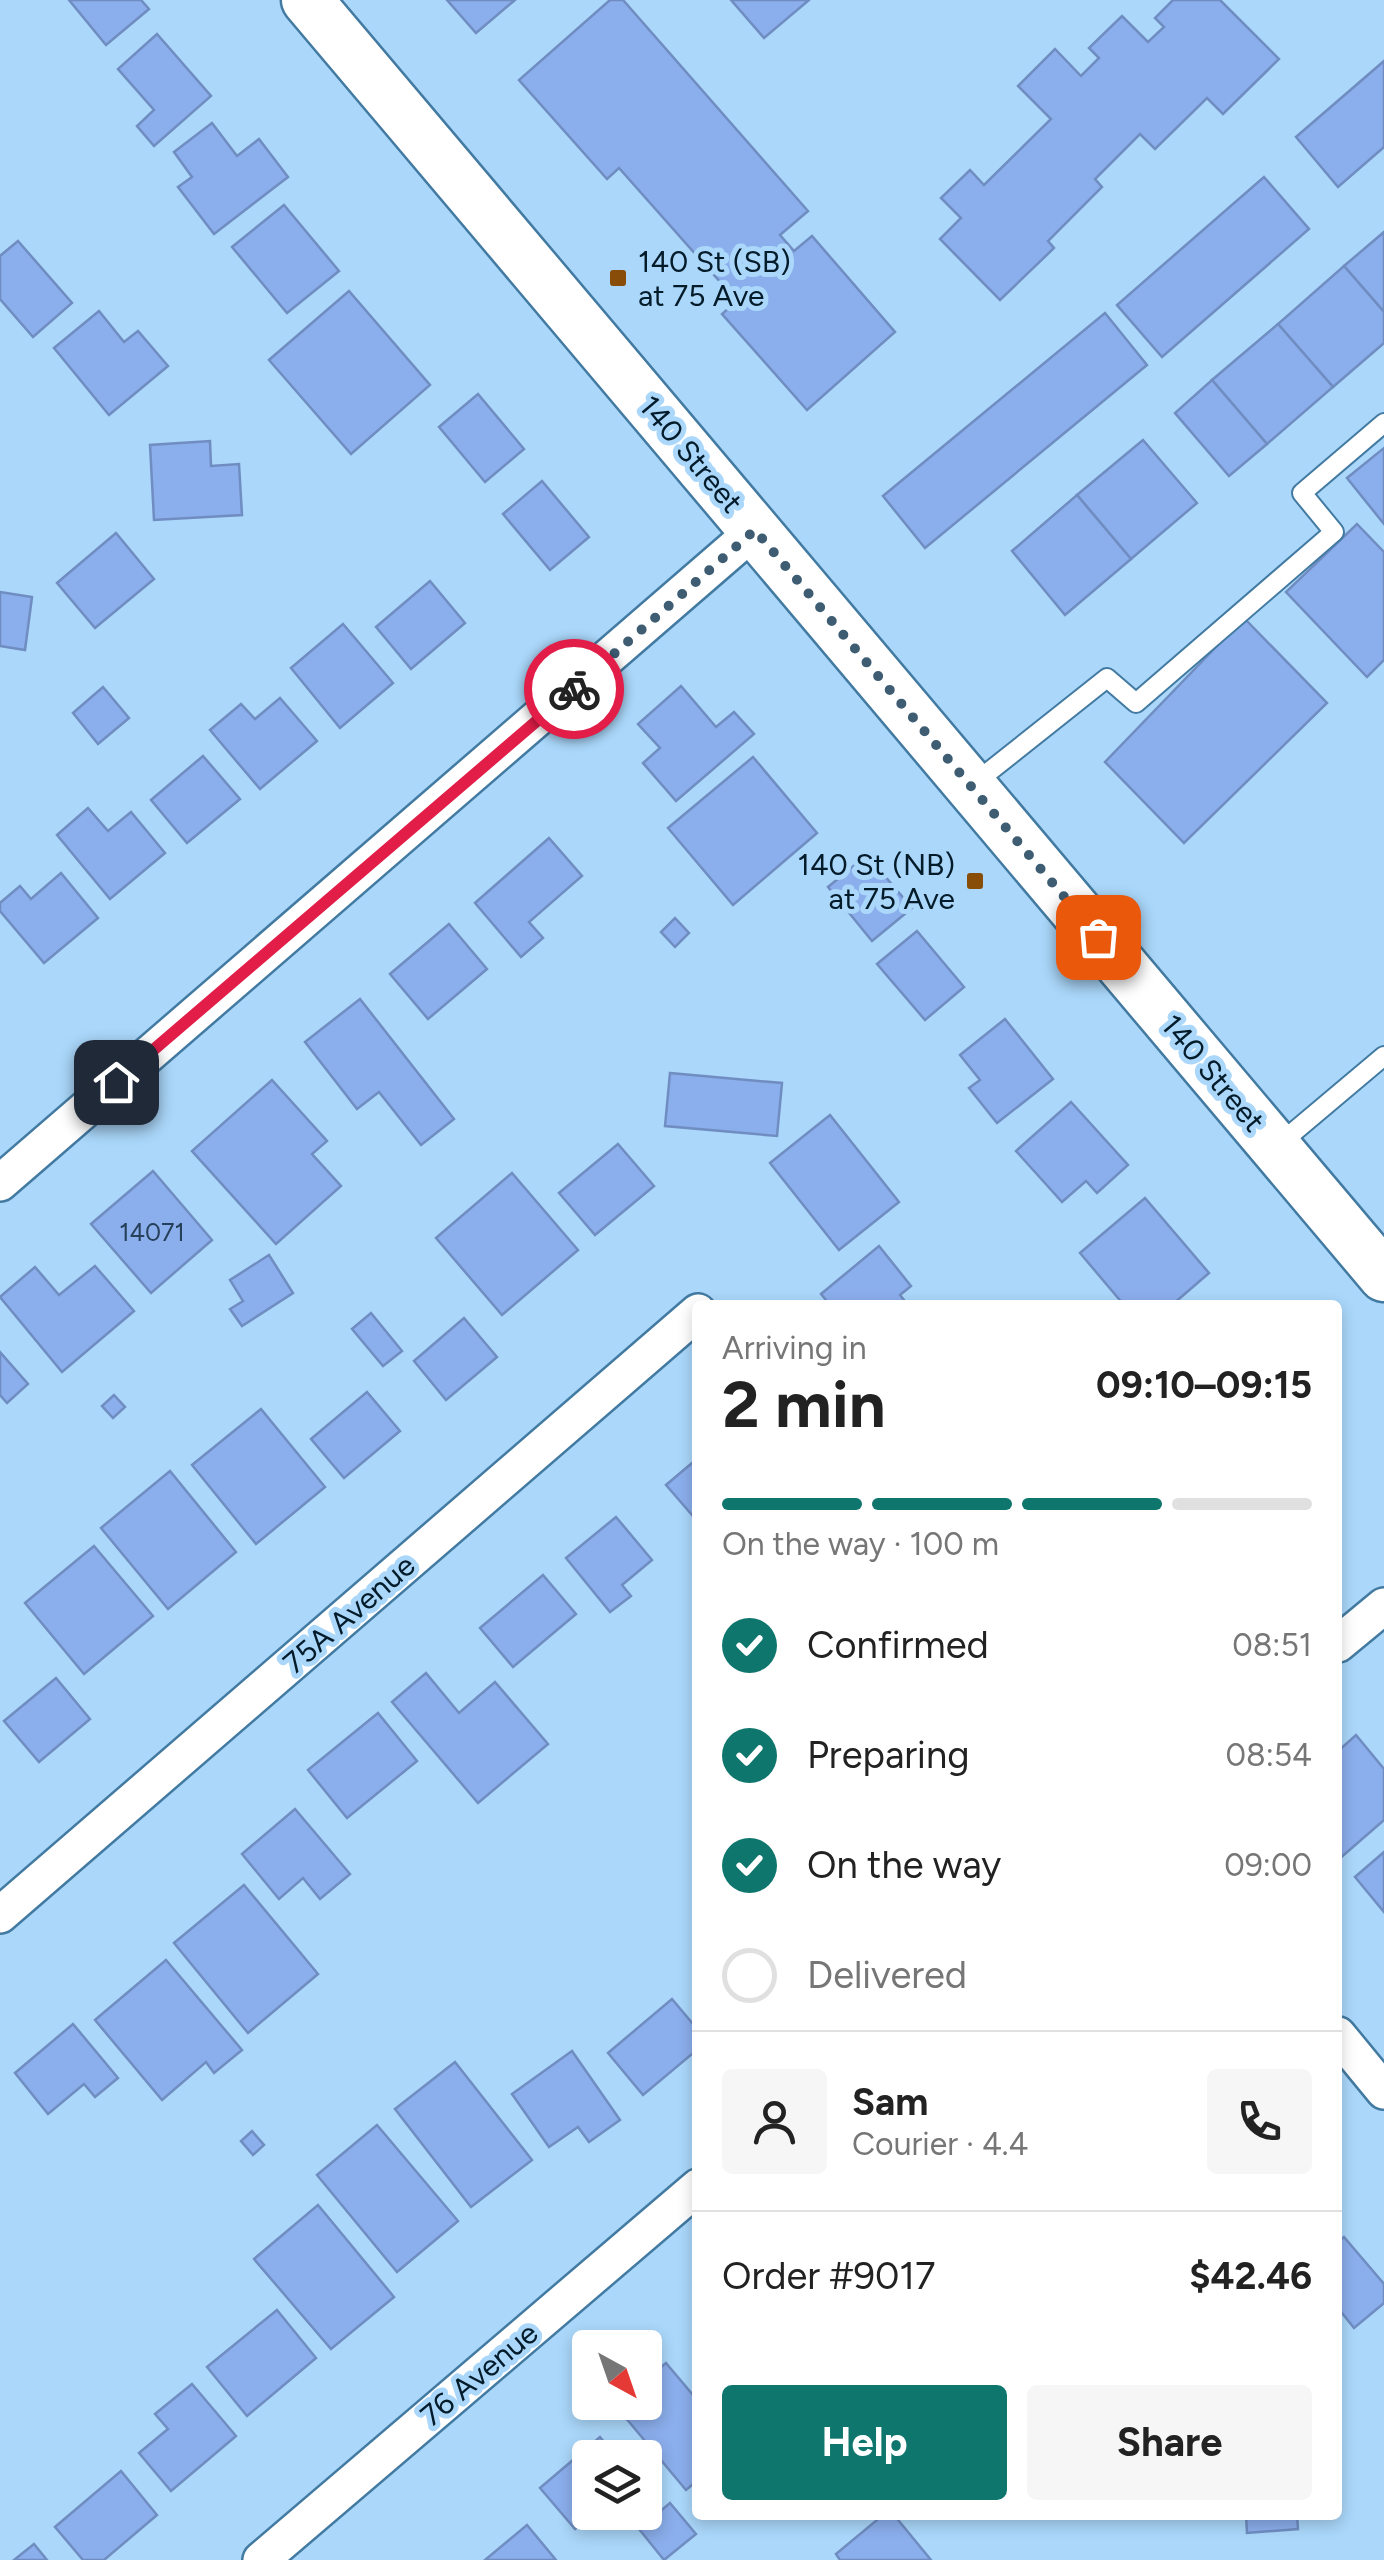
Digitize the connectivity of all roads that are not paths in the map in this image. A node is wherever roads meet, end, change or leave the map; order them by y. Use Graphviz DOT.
graph roads {
  1 [pos="308,0"];
  2 [pos="1384,423"];
  3 [pos="755,530"];
  4 [pos="971,786"];
  5 [pos="1384,1056"];
  6 [pos="1276,1147"];
  7 [pos="0,1183"];
  8 [pos="1384,1276"];
  9 [pos="692,1320"];
  10 [pos="1384,1606"];
  11 [pos="1342,1641"];
  12 [pos="0,1916"];
  13 [pos="1342,2040"];
  14 [pos="1384,2091"];
  15 [pos="692,2192"];
  16 [pos="261,2560"];
  1 -- 3 [label="main road, 140 Street"];
  2 -- 4 [label="lane"];
  3 -- 4 [label="main road, 140 Street"];
  3 -- 7 [label="street"];
  4 -- 6 [label="main road, 140 Street"];
  5 -- 6 [label="lane"];
  6 -- 8 [label="main road, 140 Street"];
  9 -- 12 [label="street, 75A Avenue"];
  10 -- 11 [label="street"];
  13 -- 14 [label="street"];
  15 -- 16 [label="street, 76 Avenue"];
}
